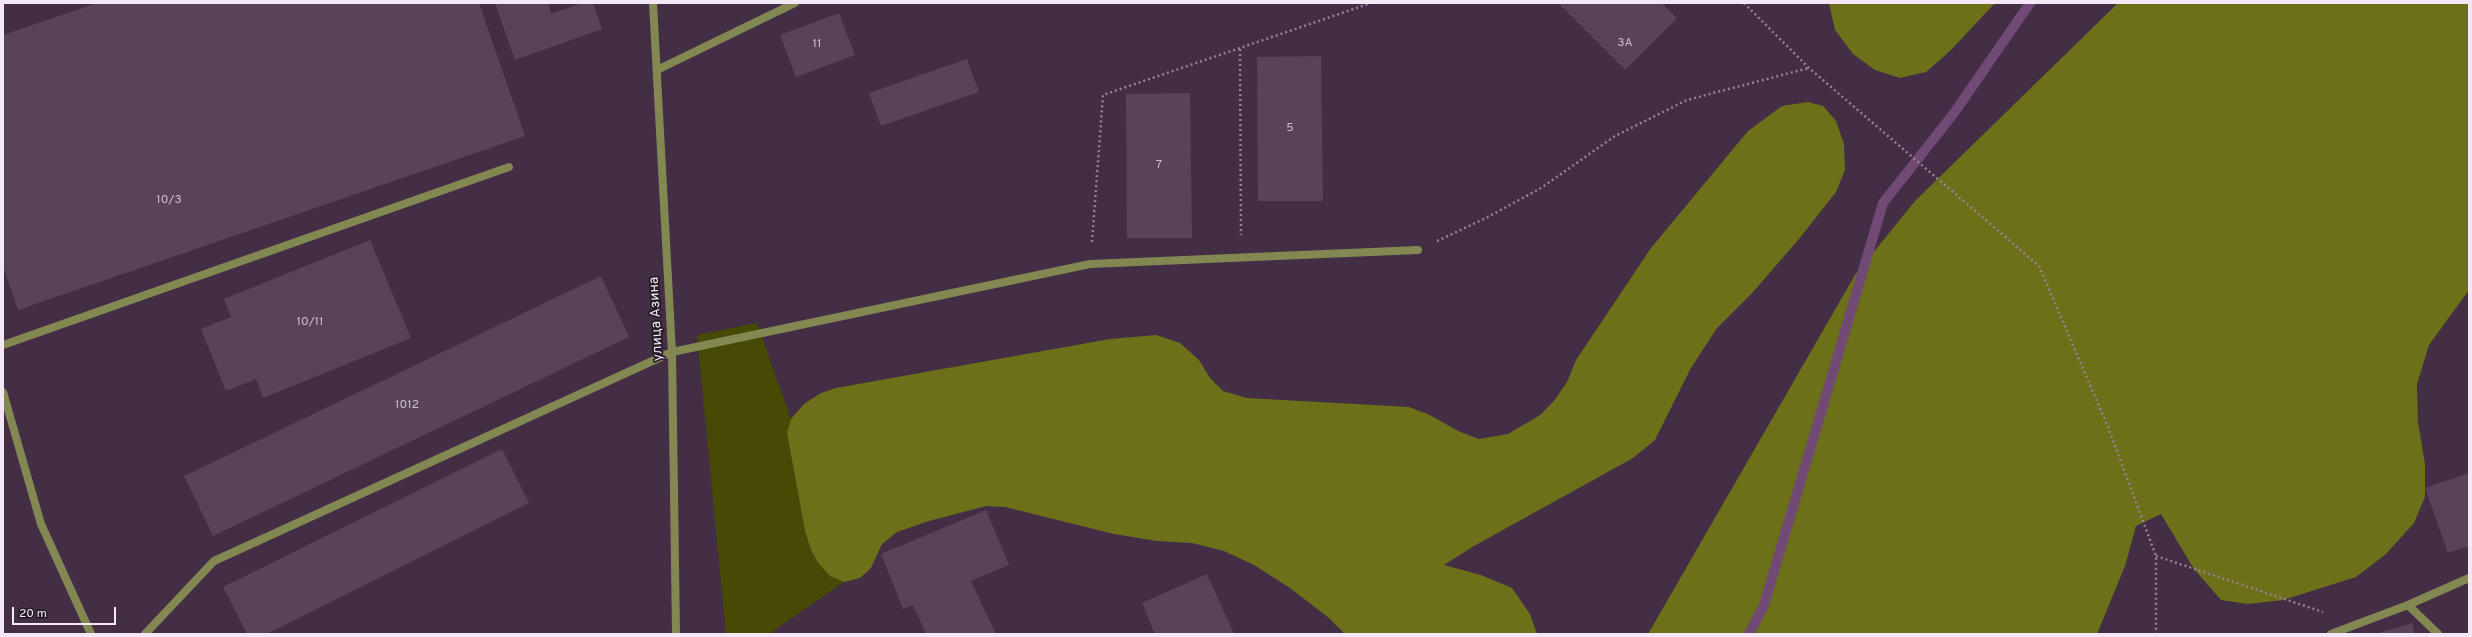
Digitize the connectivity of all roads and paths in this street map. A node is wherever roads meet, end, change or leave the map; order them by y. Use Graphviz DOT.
graph roads {
  1 [pos="653,3"];
  2 [pos="795,3"];
  3 [pos="1371,3"];
  4 [pos="1744,3"];
  5 [pos="1240,48"];
  6 [pos="1809,68"];
  7 [pos="657,70"];
  8 [pos="509,167"];
  9 [pos="1418,250"];
  10 [pos="1241,257"];
  11 [pos="1090,264"];
  12 [pos="3,345"];
  13 [pos="672,352"];
  14 [pos="3,394"];
  15 [pos="2156,556"];
  16 [pos="2469,578"];
  17 [pos="2408,605"];
  18 [pos="2357,624"];
  19 [pos="91,634"];
  20 [pos="145,634"];
  21 [pos="676,634"];
  22 [pos="2156,634"];
  23 [pos="2331,634"];
  24 [pos="2438,634"];
  1 -- 7 [label="street, улица Азина"];
  2 -- 7 [label="street"];
  3 -- 5 [label="path"];
  4 -- 6 [label="path"];
  5 -- 10 [label="path"];
  5 -- 11 [label="path"];
  6 -- 9 [label="path"];
  6 -- 15 [label="path"];
  7 -- 13 [label="street, улица Азина"];
  8 -- 12 [label="street"];
  9 -- 10 [label="street"];
  10 -- 11 [label="street"];
  11 -- 13 [label="street"];
  13 -- 20 [label="street"];
  13 -- 21 [label="street, улица Азина"];
  14 -- 19 [label="street"];
  15 -- 18 [label="path"];
  15 -- 22 [label="path"];
  16 -- 17 [label="street"];
  17 -- 18 [label="street"];
  17 -- 24 [label="street"];
  18 -- 23 [label="street"];
}
